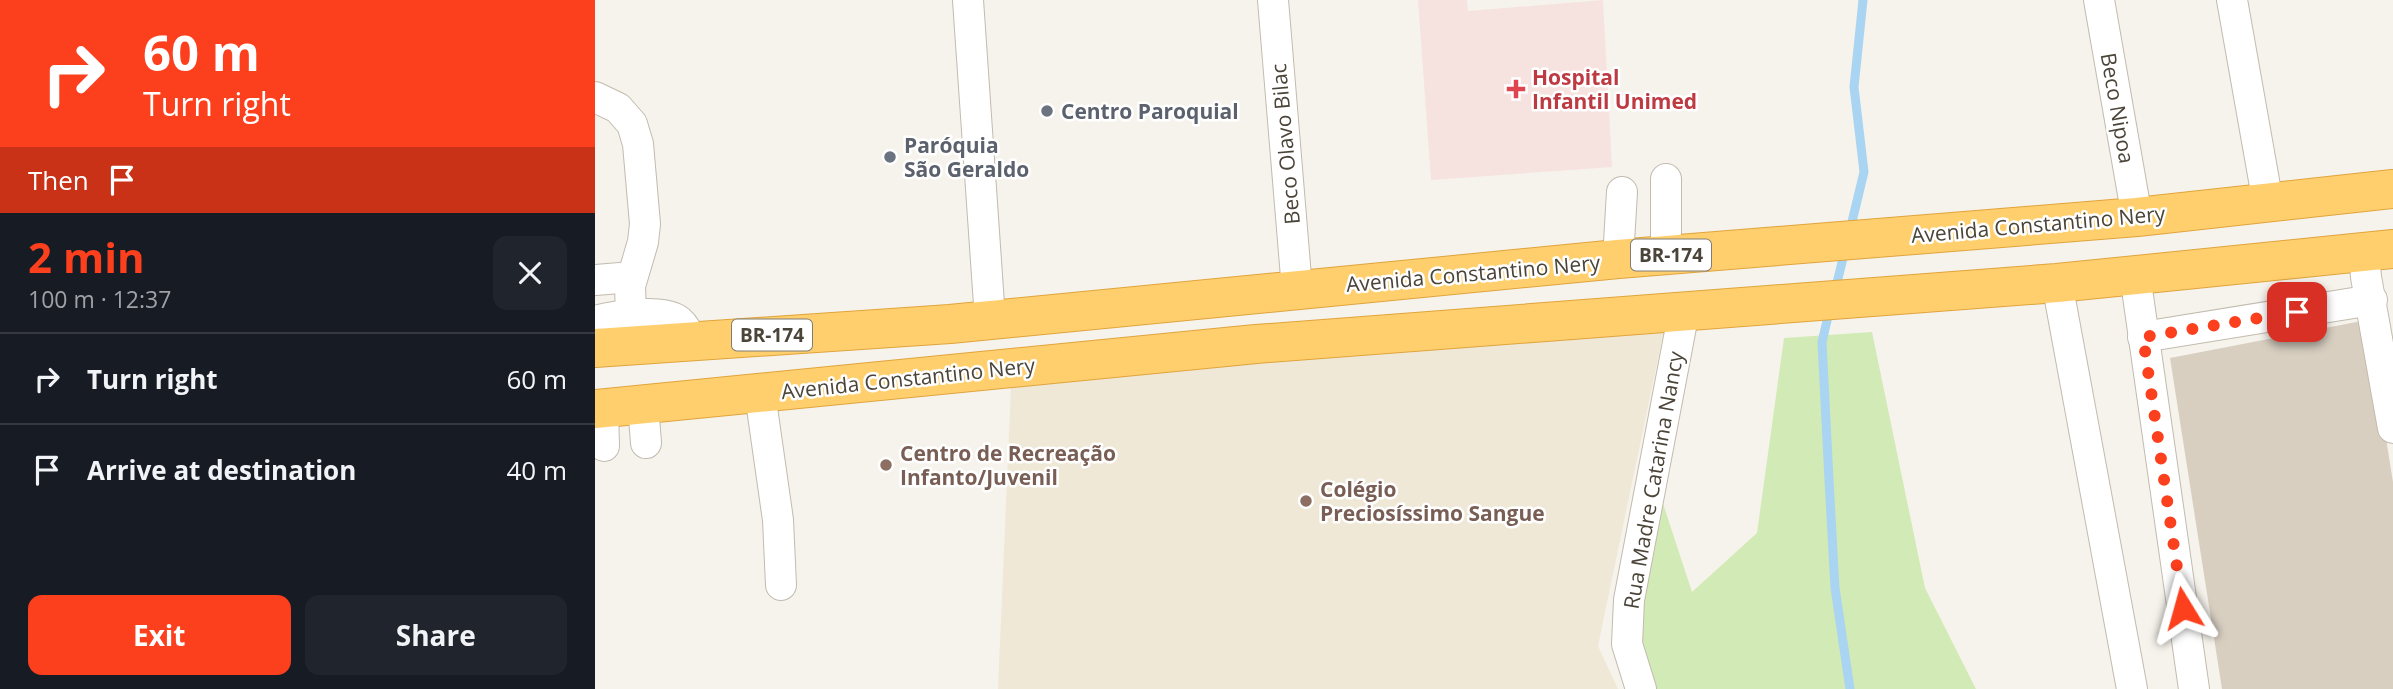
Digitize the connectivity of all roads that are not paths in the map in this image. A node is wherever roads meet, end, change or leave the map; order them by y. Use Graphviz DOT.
graph roads {
  1 [pos="968,0"];
  2 [pos="1273,0"];
  3 [pos="2099,0"];
  4 [pos="2232,0"];
  5 [pos="595,97"];
  6 [pos="1666,179"];
  7 [pos="2393,189"];
  8 [pos="1622,191"];
  9 [pos="2268,202"];
  10 [pos="2137,217"];
  11 [pos="2379,251"];
  12 [pos="1666,256"];
  13 [pos="1618,259"];
  14 [pos="2135,275"];
  15 [pos="632,277"];
  16 [pos="595,280"];
  17 [pos="2057,283"];
  18 [pos="1297,289"];
  19 [pos="2372,300"];
  20 [pos="1684,311"];
  21 [pos="631,316"];
  22 [pos="990,319"];
  23 [pos="595,320"];
  24 [pos="2143,337"];
  25 [pos="691,341"];
  26 [pos="595,348"];
  27 [pos="760,394"];
  28 [pos="643,404"];
  29 [pos="599,408"];
  30 [pos="2393,428"];
  31 [pos="646,443"];
  32 [pos="604,446"];
  33 [pos="781,585"];
  34 [pos="1641,689"];
  35 [pos="2132,689"];
  36 [pos="2194,689"];
  1 -- 22 [label="street"];
  2 -- 18 [label="street, Beco Olavo Bilac"];
  3 -- 10 [label="street, Beco Nipoa"];
  4 -- 9 [label="street"];
  5 -- 15 [label="street"];
  6 -- 12 [label="street"];
  7 -- 9 [label="highway, Avenida Constantino Nery / BR-174"];
  8 -- 13 [label="street"];
  9 -- 10 [label="highway, Avenida Constantino Nery / BR-174"];
  10 -- 12 [label="highway, Avenida Constantino Nery / BR-174"];
  11 -- 14 [label="highway, Avenida Constantino Nery"];
  11 -- 19 [label="street"];
  12 -- 13 [label="highway, Avenida Constantino Nery / BR-174"];
  13 -- 18 [label="highway, Avenida Constantino Nery / BR-174"];
  14 -- 17 [label="highway, Avenida Constantino Nery"];
  14 -- 24 [label="street"];
  15 -- 16 [label="street"];
  15 -- 21 [label="street"];
  17 -- 20 [label="highway, Avenida Constantino Nery"];
  17 -- 35 [label="street"];
  18 -- 22 [label="highway, Avenida Constantino Nery / BR-174"];
  19 -- 24 [label="street"];
  19 -- 30 [label="street"];
  20 -- 27 [label="highway, Avenida Constantino Nery"];
  20 -- 34 [label="street, Rua Madre Catarina Nancy"];
  21 -- 23 [label="street"];
  21 -- 25 [label="street"];
  22 -- 25 [label="highway, Avenida Constantino Nery / BR-174"];
  24 -- 36 [label="street"];
  25 -- 26 [label="highway, Avenida Constantino Nery / BR-174"];
  27 -- 28 [label="highway, Avenida Constantino Nery"];
  27 -- 33 [label="street"];
  28 -- 29 [label="highway, Avenida Constantino Nery"];
  28 -- 31 [label="street"];
  29 -- 32 [label="street"];
}
